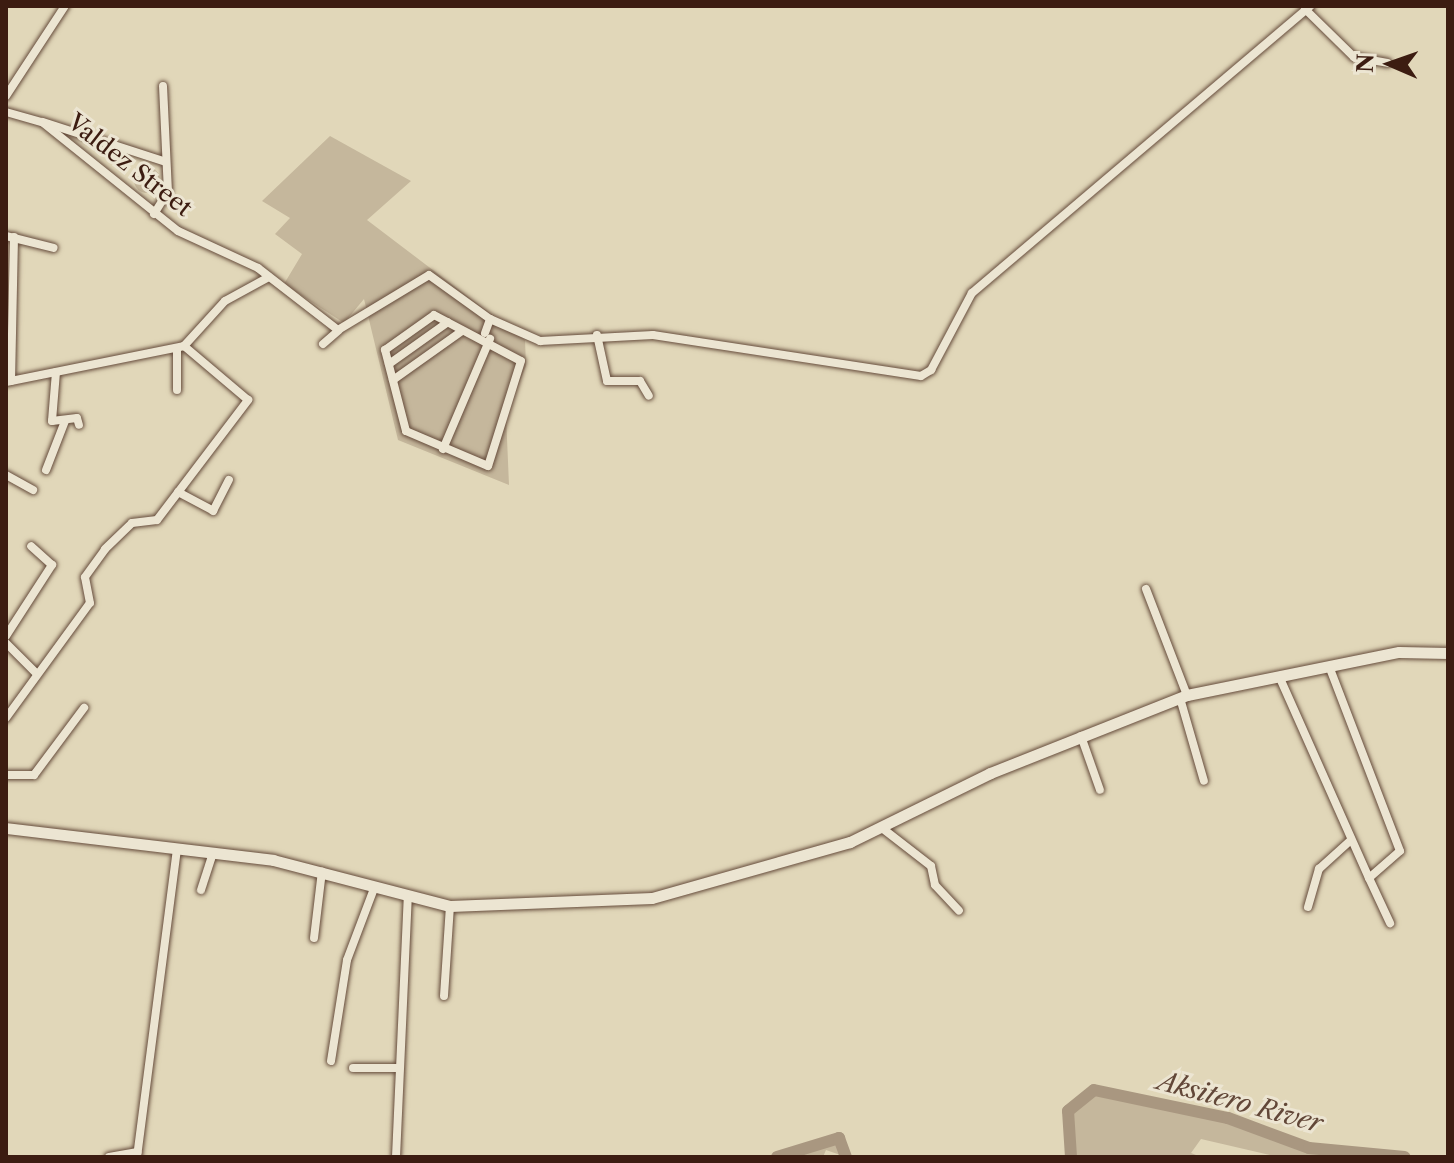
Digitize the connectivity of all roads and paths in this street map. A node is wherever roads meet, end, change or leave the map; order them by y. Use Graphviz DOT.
graph roads {
  1 [pos="65,6"];
  2 [pos="1308,7"];
  3 [pos="1387,63"];
  4 [pos="163,86"];
  5 [pos="6,96"];
  6 [pos="6,112"];
  7 [pos="42,122"];
  8 [pos="166,162"];
  9 [pos="154,214"];
  10 [pos="10,236"];
  11 [pos="54,248"];
  12 [pos="269,277"];
  13 [pos="9,307"];
  14 [pos="494,321"];
  15 [pos="448,322"];
  16 [pos="339,330"];
  17 [pos="462,331"];
  18 [pos="597,335"];
  19 [pos="486,340"];
  20 [pos="323,344"];
  21 [pos="180,347"];
  22 [pos="389,364"];
  23 [pos="56,372"];
  24 [pos="393,380"];
  25 [pos="8,382"];
  26 [pos="177,390"];
  27 [pos="649,396"];
  28 [pos="65,421"];
  29 [pos="79,425"];
  30 [pos="443,449"];
  31 [pos="46,470"];
  32 [pos="6,475"];
  33 [pos="229,480"];
  34 [pos="33,490"];
  35 [pos="178,492"];
  36 [pos="31,546"];
  37 [pos="1146,589"];
  38 [pos="6,636"];
  39 [pos="6,643"];
  40 [pos="1447,654"];
  41 [pos="1329,666"];
  42 [pos="37,674"];
  43 [pos="1279,676"];
  44 [pos="1184,697"];
  45 [pos="84,708"];
  46 [pos="6,718"];
  47 [pos="1081,736"];
  48 [pos="6,775"];
  49 [pos="1204,781"];
  50 [pos="1100,790"];
  51 [pos="6,828"];
  52 [pos="882,828"];
  53 [pos="1351,840"];
  54 [pos="177,849"];
  55 [pos="213,853"];
  56 [pos="322,871"];
  57 [pos="1369,878"];
  58 [pos="375,886"];
  59 [pos="201,890"];
  60 [pos="408,895"];
  61 [pos="450,906"];
  62 [pos="1308,907"];
  63 [pos="959,911"];
  64 [pos="1390,923"];
  65 [pos="314,938"];
  66 [pos="444,996"];
  67 [pos="331,1061"];
  68 [pos="353,1068"];
  69 [pos="398,1068"];
  70 [pos="137,1155"];
  71 [pos="109,1157"];
  72 [pos="396,1157"];
  1 -- 5 [label="street"];
  2 -- 3 [label="street"];
  2 -- 18 [label="street"];
  4 -- 8 [label="street"];
  6 -- 7 [label="street, Valdez Street"];
  7 -- 8 [label="street"];
  7 -- 9 [label="street, Valdez Street"];
  8 -- 9 [label="street"];
  9 -- 12 [label="street, Valdez Street"];
  10 -- 11 [label="street"];
  10 -- 13 [label="street"];
  12 -- 16 [label="street, Valdez Street"];
  12 -- 21 [label="street"];
  13 -- 25 [label="street"];
  14 -- 16 [label="street"];
  14 -- 18 [label="street"];
  14 -- 19 [label="street"];
  15 -- 17 [label="street"];
  15 -- 22 [label="street"];
  15 -- 22 [label="street"];
  16 -- 20 [label="street"];
  17 -- 19 [label="street"];
  17 -- 24 [label="street"];
  18 -- 27 [label="street"];
  19 -- 30 [label="street"];
  19 -- 30 [label="street"];
  21 -- 23 [label="street"];
  21 -- 26 [label="street"];
  21 -- 35 [label="street"];
  22 -- 24 [label="street"];
  23 -- 25 [label="street"];
  23 -- 28 [label="street"];
  24 -- 30 [label="street"];
  28 -- 29 [label="street"];
  28 -- 31 [label="street"];
  32 -- 34 [label="street"];
  33 -- 35 [label="street"];
  35 -- 42 [label="street"];
  36 -- 38 [label="street"];
  37 -- 44 [label="street"];
  39 -- 42 [label="street"];
  40 -- 41 [label="street"];
  41 -- 43 [label="street"];
  41 -- 57 [label="street"];
  42 -- 46 [label="street"];
  43 -- 44 [label="street"];
  43 -- 53 [label="street"];
  44 -- 47 [label="street"];
  44 -- 49 [label="street"];
  45 -- 48 [label="street"];
  47 -- 50 [label="street"];
  47 -- 52 [label="street"];
  51 -- 54 [label="street"];
  52 -- 61 [label="street"];
  52 -- 63 [label="street"];
  53 -- 57 [label="street"];
  53 -- 62 [label="street"];
  54 -- 55 [label="street"];
  54 -- 70 [label="street"];
  55 -- 56 [label="street"];
  55 -- 59 [label="street"];
  56 -- 58 [label="street"];
  56 -- 65 [label="street"];
  57 -- 64 [label="street"];
  58 -- 60 [label="street"];
  58 -- 67 [label="street"];
  60 -- 61 [label="street"];
  60 -- 69 [label="street"];
  61 -- 66 [label="street"];
  68 -- 69 [label="street"];
  69 -- 72 [label="street"];
  70 -- 71 [label="street"];
}
